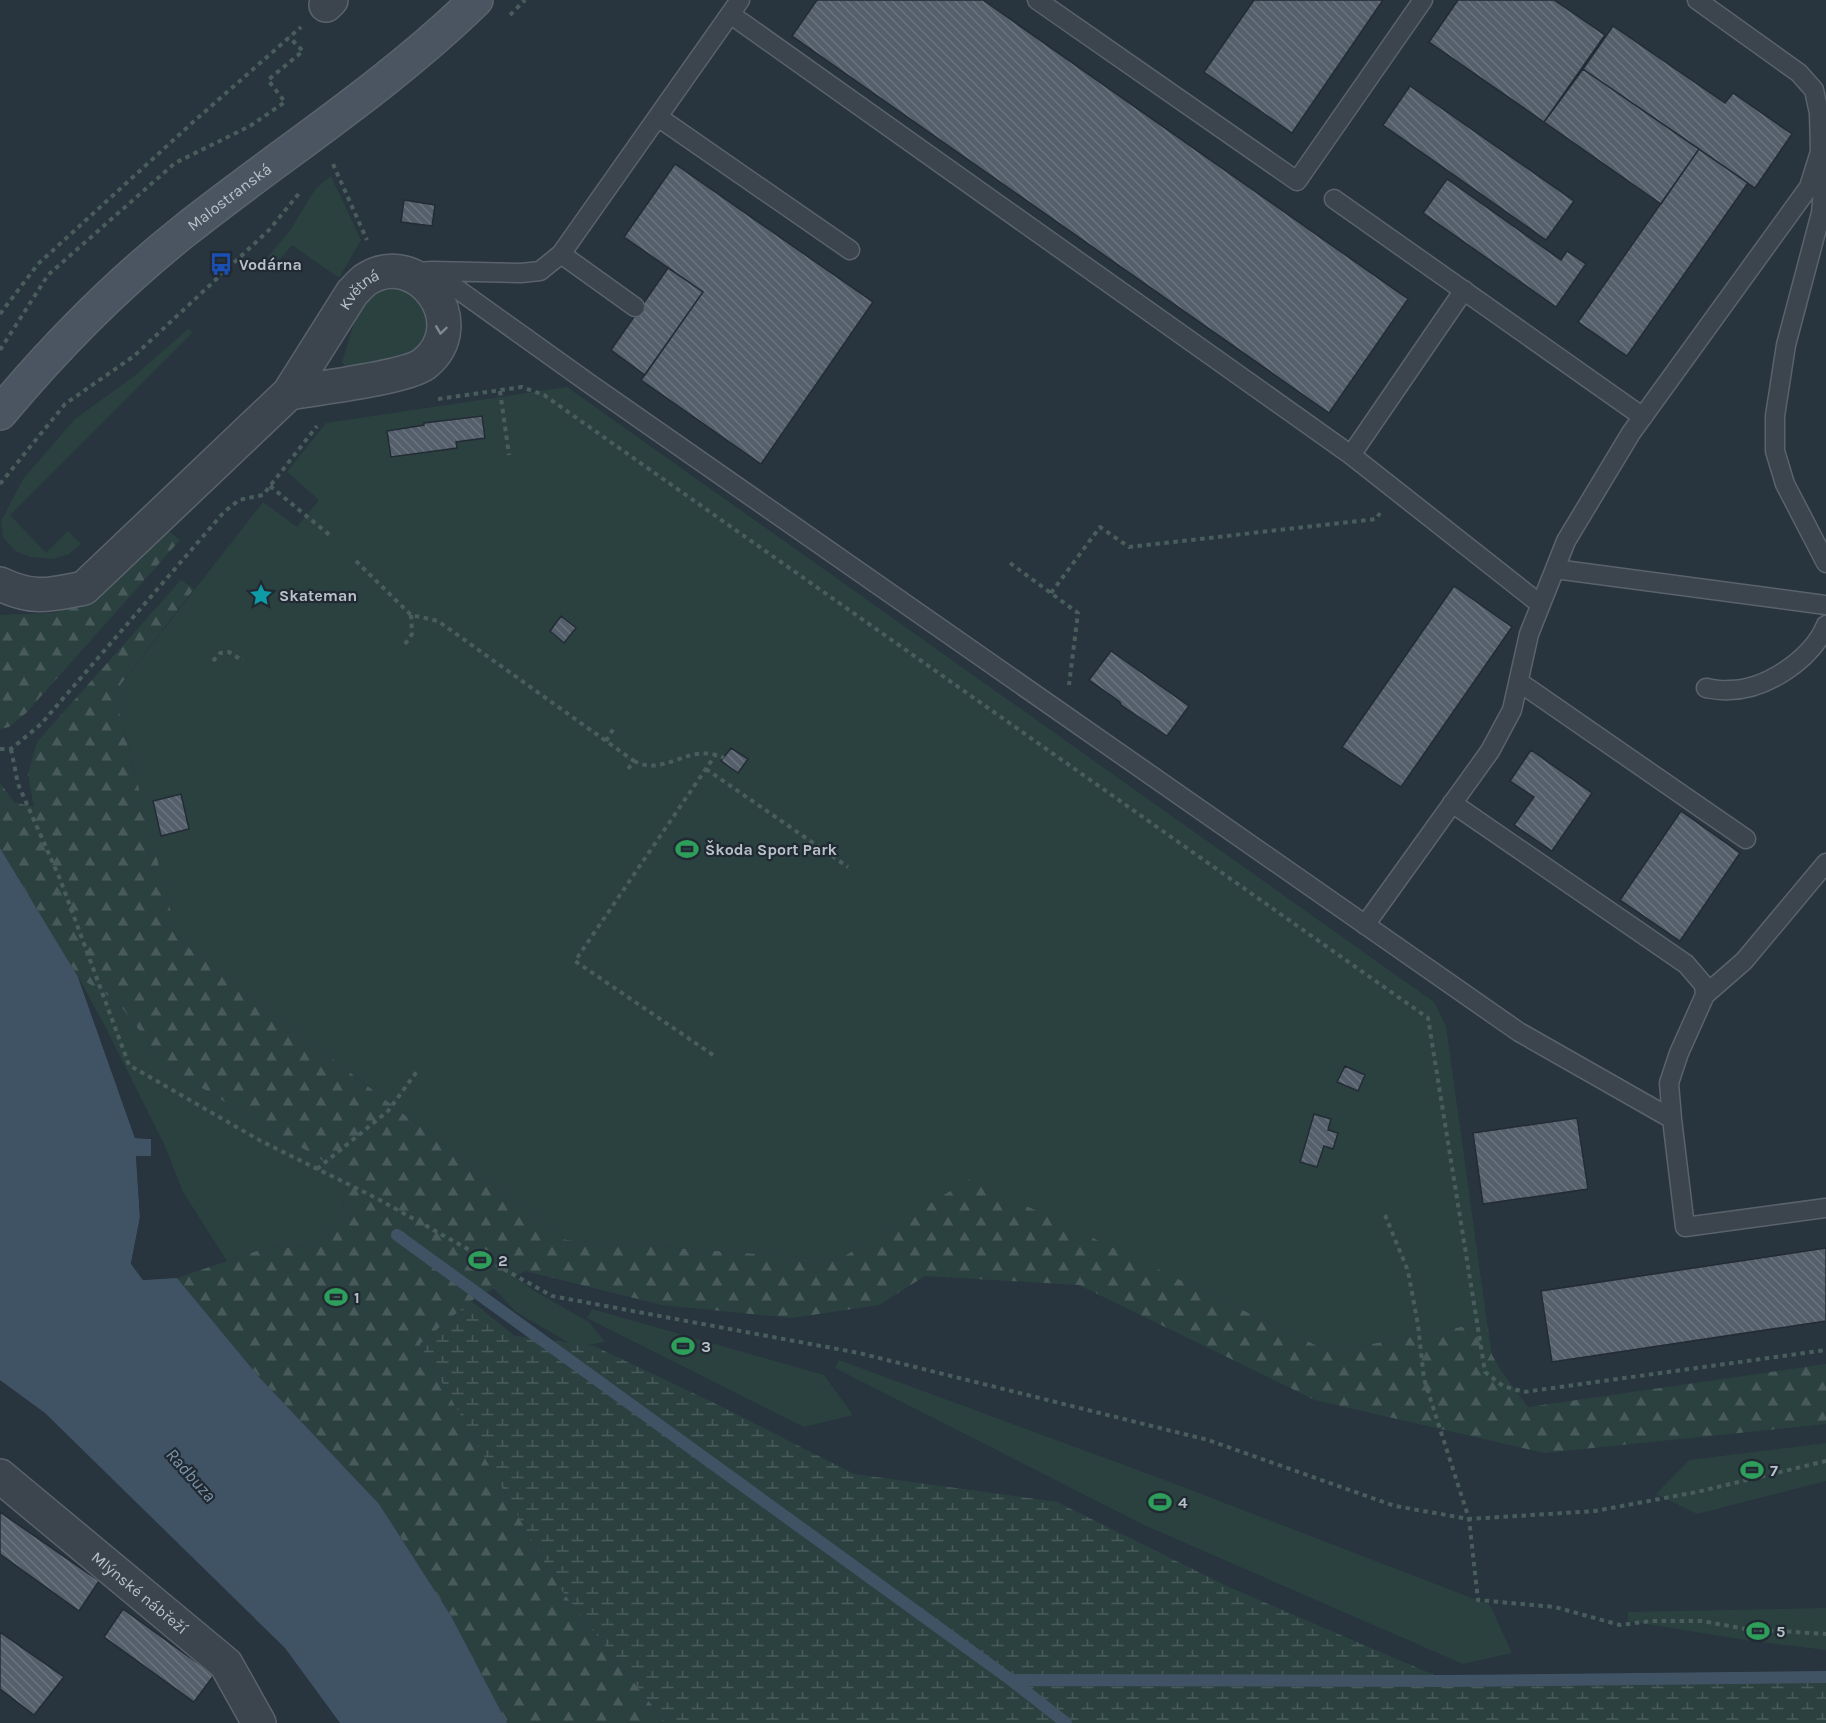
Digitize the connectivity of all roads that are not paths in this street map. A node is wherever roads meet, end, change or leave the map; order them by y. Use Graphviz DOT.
graph roads {
  1 [pos="476,0"];
  2 [pos="1038,0"];
  3 [pos="1423,0"];
  4 [pos="1697,0"];
  5 [pos="735,7"];
  6 [pos="658,117"];
  7 [pos="1820,152"];
  8 [pos="1334,199"];
  9 [pos="850,250"];
  10 [pos="561,254"];
  11 [pos="405,272"];
  12 [pos="1464,290"];
  13 [pos="635,307"];
  14 [pos="289,393"];
  15 [pos="0,413"];
  16 [pos="1643,417"];
  17 [pos="1351,455"];
  18 [pos="1826,563"];
  19 [pos="1555,568"];
  20 [pos="0,584"];
  21 [pos="1540,604"];
  22 [pos="1826,605"];
  23 [pos="1826,626"];
  24 [pos="1519,682"];
  25 [pos="1706,688"];
  26 [pos="1452,803"];
  27 [pos="1746,839"];
  28 [pos="1826,863"];
  29 [pos="1365,925"];
  30 [pos="1705,994"];
  31 [pos="1672,1119"];
  32 [pos="1826,1208"];
  33 [pos="0,1476"];
  34 [pos="259,1723"];
  1 -- 15 [label="main road, Malostranská"];
  2 -- 3 [label="lane"];
  4 -- 7 [label="lane"];
  5 -- 6 [label="lane"];
  5 -- 17 [label="lane"];
  6 -- 9 [label="lane"];
  6 -- 10 [label="lane"];
  7 -- 16 [label="lane"];
  7 -- 18 [label="lane"];
  8 -- 12 [label="lane"];
  10 -- 11 [label="lane"];
  10 -- 13 [label="lane"];
  11 -- 14 [label="street, Květná"];
  11 -- 14 [label="street, Květná, one-way"];
  11 -- 29 [label="lane"];
  12 -- 16 [label="lane"];
  12 -- 17 [label="lane"];
  14 -- 20 [label="street, Květná"];
  16 -- 19 [label="lane"];
  17 -- 21 [label="lane"];
  19 -- 21 [label="lane"];
  19 -- 22 [label="lane"];
  21 -- 24 [label="lane"];
  23 -- 25 [label="lane"];
  24 -- 26 [label="lane"];
  24 -- 27 [label="lane"];
  26 -- 29 [label="lane"];
  26 -- 30 [label="lane"];
  28 -- 30 [label="lane"];
  29 -- 31 [label="lane"];
  30 -- 31 [label="lane"];
  31 -- 32 [label="lane"];
  33 -- 34 [label="street, Mlýnské nábřeží"];
}
